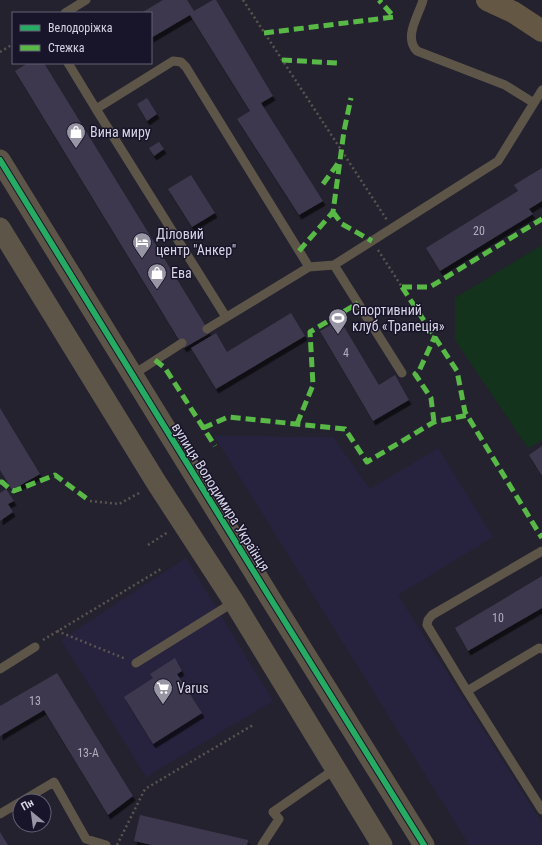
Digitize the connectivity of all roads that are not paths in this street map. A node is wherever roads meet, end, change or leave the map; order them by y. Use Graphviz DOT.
graph roads {
  1 [pos="86,0"];
  2 [pos="423,0"];
  3 [pos="487,0"];
  4 [pos="67,12"];
  5 [pos="542,31"];
  6 [pos="69,64"];
  7 [pos="542,90"];
  8 [pos="534,102"];
  9 [pos="96,109"];
  10 [pos="0,160"];
  11 [pos="0,228"];
  12 [pos="334,265"];
  13 [pos="309,267"];
  14 [pos="226,318"];
  15 [pos="207,329"];
  16 [pos="182,343"];
  17 [pos="402,373"];
  18 [pos="131,376"];
  19 [pos="542,551"];
  20 [pos="234,602"];
  21 [pos="35,647"];
  22 [pos="542,649"];
  23 [pos="136,663"];
  24 [pos="0,669"];
  25 [pos="467,691"];
  26 [pos="336,769"];
  27 [pos="36,793"];
  28 [pos="12,807"];
  29 [pos="542,810"];
  30 [pos="0,814"];
  31 [pos="106,845"];
  32 [pos="262,845"];
  33 [pos="382,845"];
  34 [pos="424,845"];
  1 -- 4 [label="lane"];
  2 -- 8 [label="lane"];
  3 -- 5 [label="main road"];
  6 -- 9 [label="lane"];
  7 -- 8 [label="lane"];
  8 -- 12 [label="lane"];
  9 -- 13 [label="lane"];
  9 -- 14 [label="lane"];
  10 -- 18 [label="street, вулиця Володимира Українця"];
  11 -- 20 [label="street"];
  12 -- 13 [label="lane"];
  12 -- 17 [label="lane"];
  13 -- 14 [label="lane"];
  14 -- 15 [label="lane"];
  16 -- 18 [label="lane"];
  18 -- 34 [label="street, вулиця Володимира Українця"];
  19 -- 25 [label="lane"];
  20 -- 23 [label="lane"];
  20 -- 26 [label="street"];
  21 -- 24 [label="lane"];
  22 -- 25 [label="lane"];
  25 -- 29 [label="lane"];
  26 -- 32 [label="lane"];
  26 -- 33 [label="street"];
  27 -- 31 [label="lane"];
  28 -- 30 [label="lane"];
}
